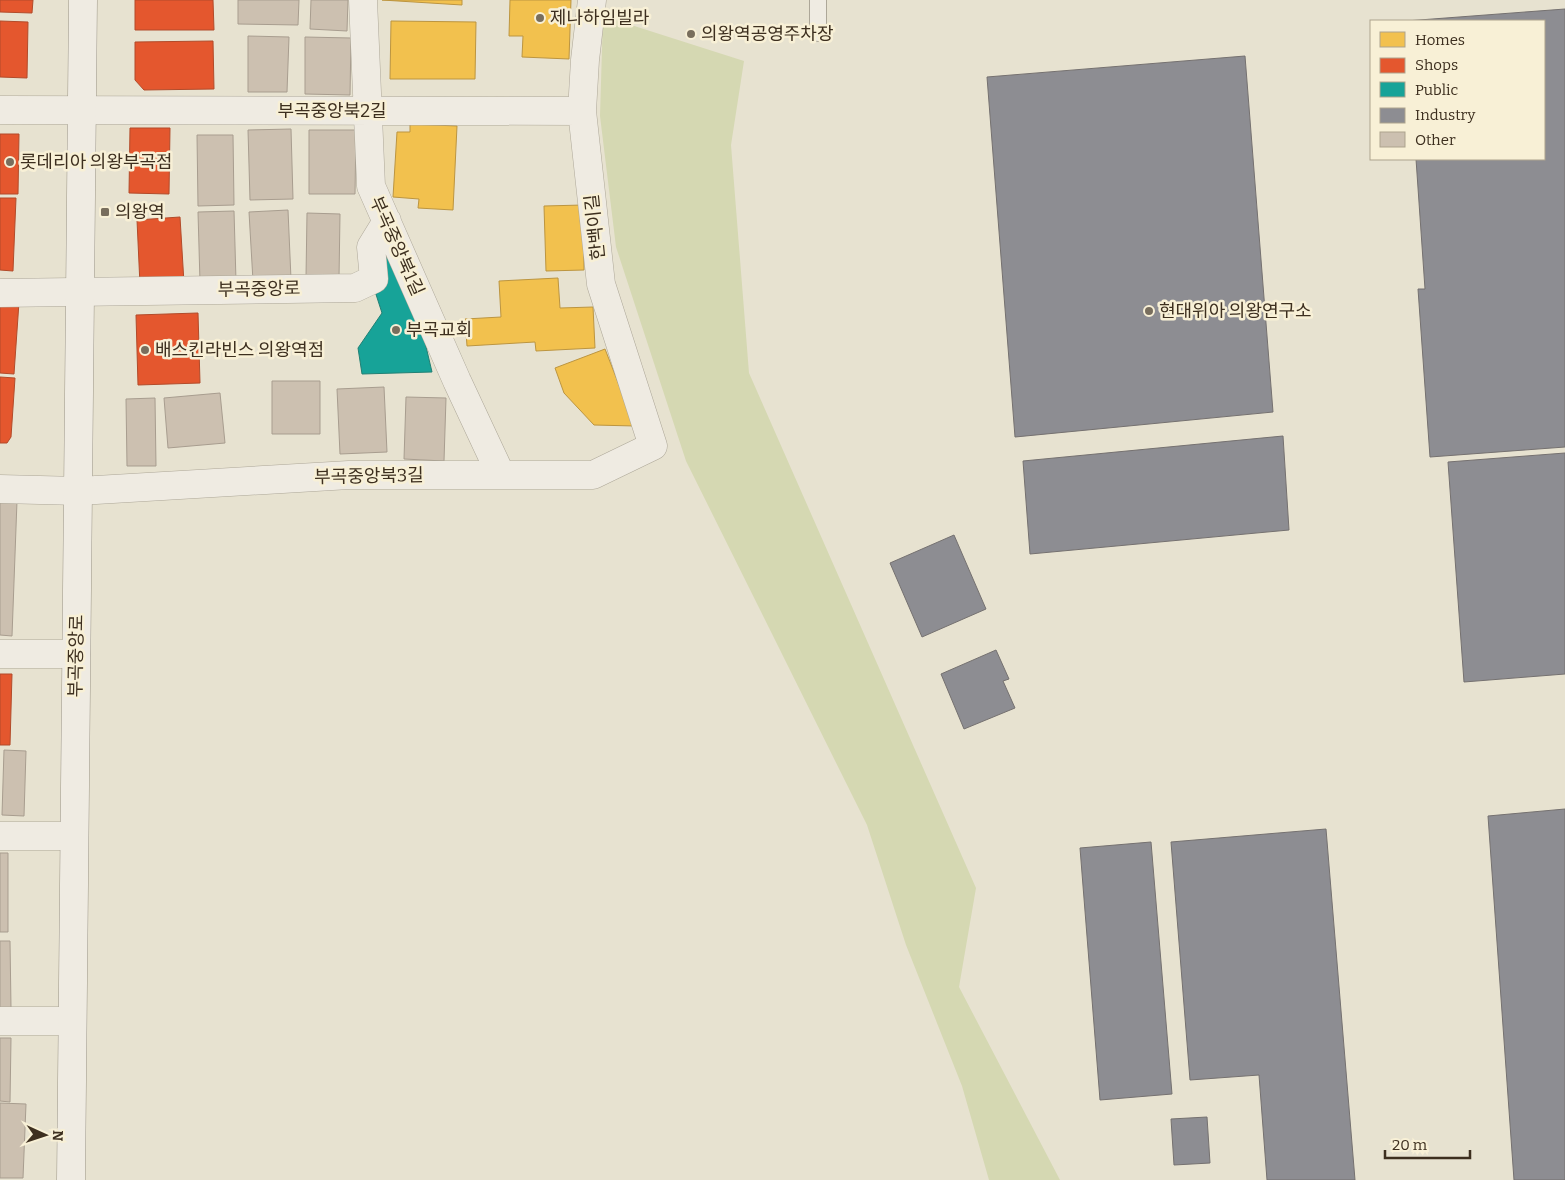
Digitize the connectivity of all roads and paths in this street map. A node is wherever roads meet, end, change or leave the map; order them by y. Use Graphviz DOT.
graph roads {
  1 [pos="83,0"];
  2 [pos="363,0"];
  3 [pos="592,0"];
  4 [pos="818,0"];
  5 [pos="818,33"];
  6 [pos="0,110"];
  7 [pos="82,110"];
  8 [pos="367,111"];
  9 [pos="582,111"];
  10 [pos="387,221"];
  11 [pos="80,292"];
  12 [pos="0,293"];
  13 [pos="653,446"];
  14 [pos="501,475"];
  15 [pos="0,489"];
  16 [pos="79,491"];
  17 [pos="0,654"];
  18 [pos="76,654"];
  19 [pos="0,836"];
  20 [pos="74,836"];
  21 [pos="0,1021"];
  22 [pos="72,1021"];
  23 [pos="71,1180"];
  1 -- 7 [label="street, 부곡중앙로"];
  2 -- 8 [label="street, 부곡중앙북1길"];
  3 -- 9 [label="street, 한백이길"];
  4 -- 5 [label="lane"];
  6 -- 7 [label="street, 부곡중앙북2길"];
  7 -- 8 [label="street, 부곡중앙북2길"];
  7 -- 11 [label="street, 부곡중앙로"];
  8 -- 9 [label="street, 부곡중앙북2길"];
  8 -- 10 [label="street, 부곡중앙북1길"];
  9 -- 13 [label="street, 한백이길"];
  10 -- 11 [label="street, 부곡중앙로"];
  10 -- 14 [label="street, 부곡중앙북1길"];
  11 -- 12 [label="street"];
  11 -- 16 [label="street, 부곡중앙로"];
  13 -- 14 [label="street, 부곡중앙북3길"];
  14 -- 16 [label="street, 부곡중앙북3길"];
  15 -- 16 [label="street, 부곡중앙북3길"];
  16 -- 18 [label="street, 부곡중앙로"];
  17 -- 18 [label="street"];
  18 -- 20 [label="street, 부곡중앙로"];
  19 -- 20 [label="street"];
  20 -- 22 [label="street, 부곡중앙로"];
  21 -- 22 [label="street"];
  22 -- 23 [label="street, 부곡중앙로"];
}
